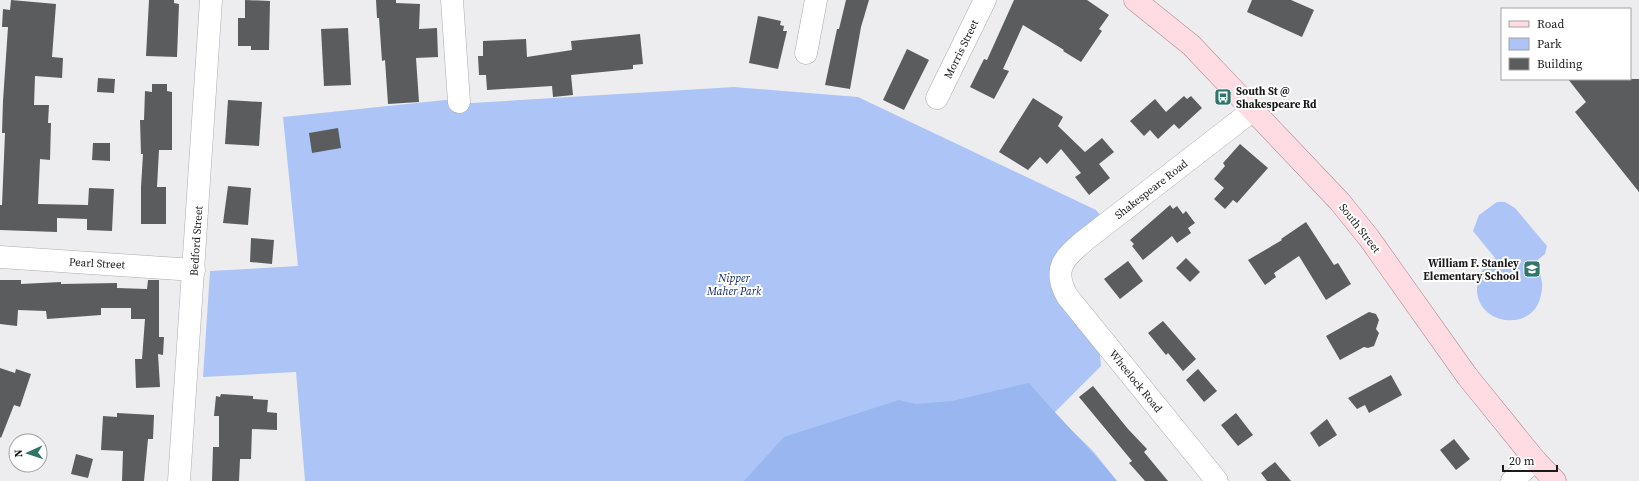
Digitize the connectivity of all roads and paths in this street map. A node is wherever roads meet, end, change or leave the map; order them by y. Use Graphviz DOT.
graph roads {
  1 [pos="211,0"];
  2 [pos="452,0"];
  3 [pos="816,0"];
  4 [pos="985,0"];
  5 [pos="1135,0"];
  6 [pos="806,53"];
  7 [pos="937,98"];
  8 [pos="459,102"];
  9 [pos="1253,110"];
  10 [pos="0,257"];
  11 [pos="194,270"];
  12 [pos="1060,277"];
  13 [pos="1535,460"];
  14 [pos="179,481"];
  15 [pos="1217,481"];
  16 [pos="1512,481"];
  17 [pos="1555,481"];
  1 -- 11 [label="street, Bedford Street"];
  2 -- 8 [label="street"];
  3 -- 6 [label="street"];
  4 -- 7 [label="street, Morris Street"];
  5 -- 9 [label="main road, South Street"];
  9 -- 12 [label="street, Shakespeare Road"];
  9 -- 13 [label="main road, South Street"];
  10 -- 11 [label="street, Pearl Street"];
  11 -- 14 [label="street, Bedford Street"];
  12 -- 15 [label="street, Wheelock Road"];
  13 -- 16 [label="street"];
  13 -- 17 [label="main road, South Street"];
}
